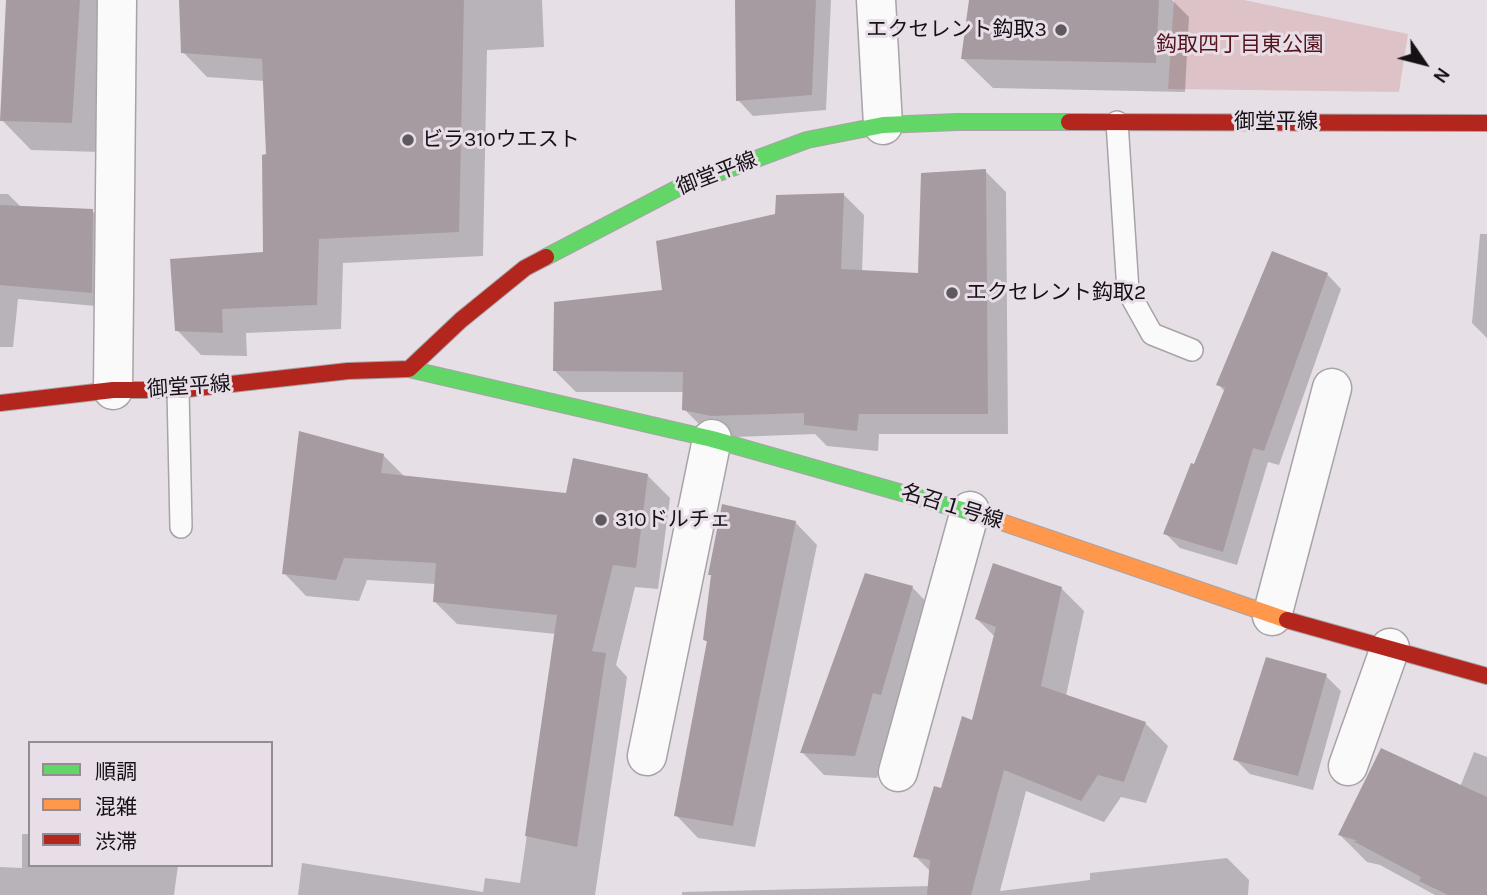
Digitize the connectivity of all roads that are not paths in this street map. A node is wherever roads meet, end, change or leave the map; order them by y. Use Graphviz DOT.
graph roads {
  1 [pos="117,0"];
  2 [pos="876,0"];
  3 [pos="1117,122"];
  4 [pos="1487,123"];
  5 [pos="883,125"];
  6 [pos="1192,350"];
  7 [pos="409,369"];
  8 [pos="1332,388"];
  9 [pos="113,390"];
  10 [pos="178,390"];
  11 [pos="0,403"];
  12 [pos="712,439"];
  13 [pos="970,511"];
  14 [pos="181,527"];
  15 [pos="1272,616"];
  16 [pos="1390,648"];
  17 [pos="1487,676"];
  18 [pos="647,756"];
  19 [pos="1348,766"];
  20 [pos="898,772"];
  1 -- 9 [label="street"];
  2 -- 5 [label="street"];
  3 -- 4 [label="street, 御堂平線"];
  3 -- 5 [label="street, 御堂平線"];
  3 -- 6 [label="lane"];
  5 -- 7 [label="street, 御堂平線"];
  7 -- 10 [label="street, 御堂平線"];
  7 -- 12 [label="street, 名召１号線"];
  8 -- 15 [label="street"];
  9 -- 10 [label="street, 御堂平線"];
  9 -- 11 [label="street, 御堂平線"];
  10 -- 14 [label="lane"];
  12 -- 13 [label="street, 名召１号線"];
  12 -- 18 [label="street"];
  13 -- 15 [label="street, 名召１号線"];
  13 -- 20 [label="street"];
  15 -- 16 [label="street, 名召１号線"];
  16 -- 17 [label="street, 名召１号線"];
  16 -- 19 [label="street"];
}
